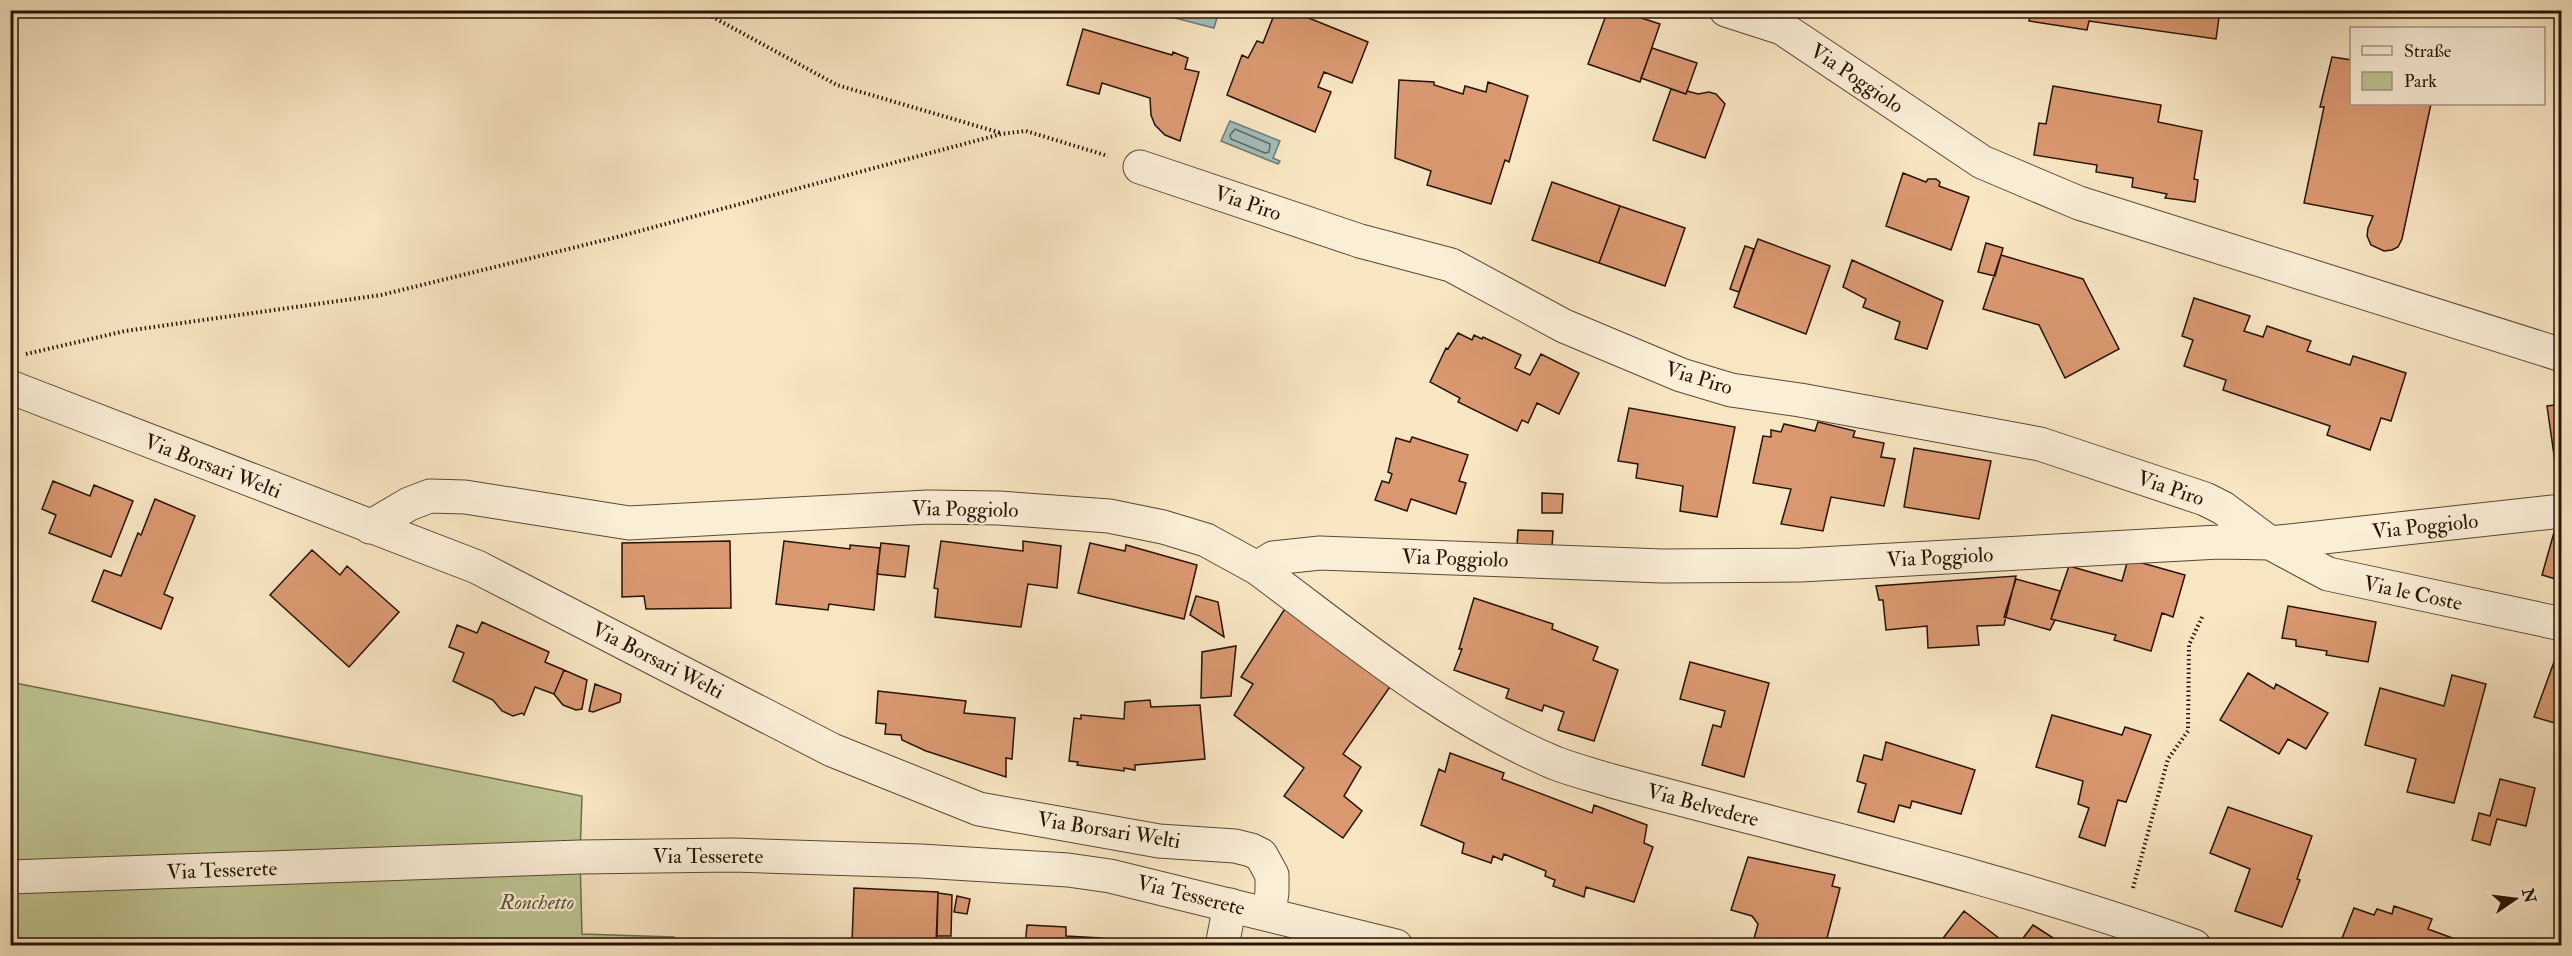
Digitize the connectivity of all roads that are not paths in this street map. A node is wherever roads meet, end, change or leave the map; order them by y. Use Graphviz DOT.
graph roads {
  1 [pos="1726,10"];
  2 [pos="1140,167"];
  3 [pos="2562,355"];
  4 [pos="10,387"];
  5 [pos="2562,512"];
  6 [pos="370,527"];
  7 [pos="2270,543"];
  8 [pos="1257,568"];
  9 [pos="2562,624"];
  10 [pos="10,877"];
  11 [pos="1230,905"];
  12 [pos="1269,914"];
  13 [pos="1222,945"];
  14 [pos="1396,945"];
  15 [pos="2194,945"];
  1 -- 3 [label="street, Via Poggiolo"];
  2 -- 7 [label="street, Via Piro"];
  4 -- 6 [label="street, Via Borsari Welti"];
  5 -- 7 [label="street, Via Poggiolo"];
  6 -- 8 [label="street, Via Poggiolo"];
  6 -- 12 [label="street, Via Borsari Welti"];
  7 -- 8 [label="street, Via Poggiolo"];
  7 -- 9 [label="street, Via le Coste"];
  8 -- 15 [label="street, Via Belvedere"];
  10 -- 11 [label="street, Via Tesserete"];
  11 -- 12 [label="street, Via Tesserete"];
  11 -- 13 [label="street"];
  12 -- 14 [label="street, Via Tesserete"];
}
